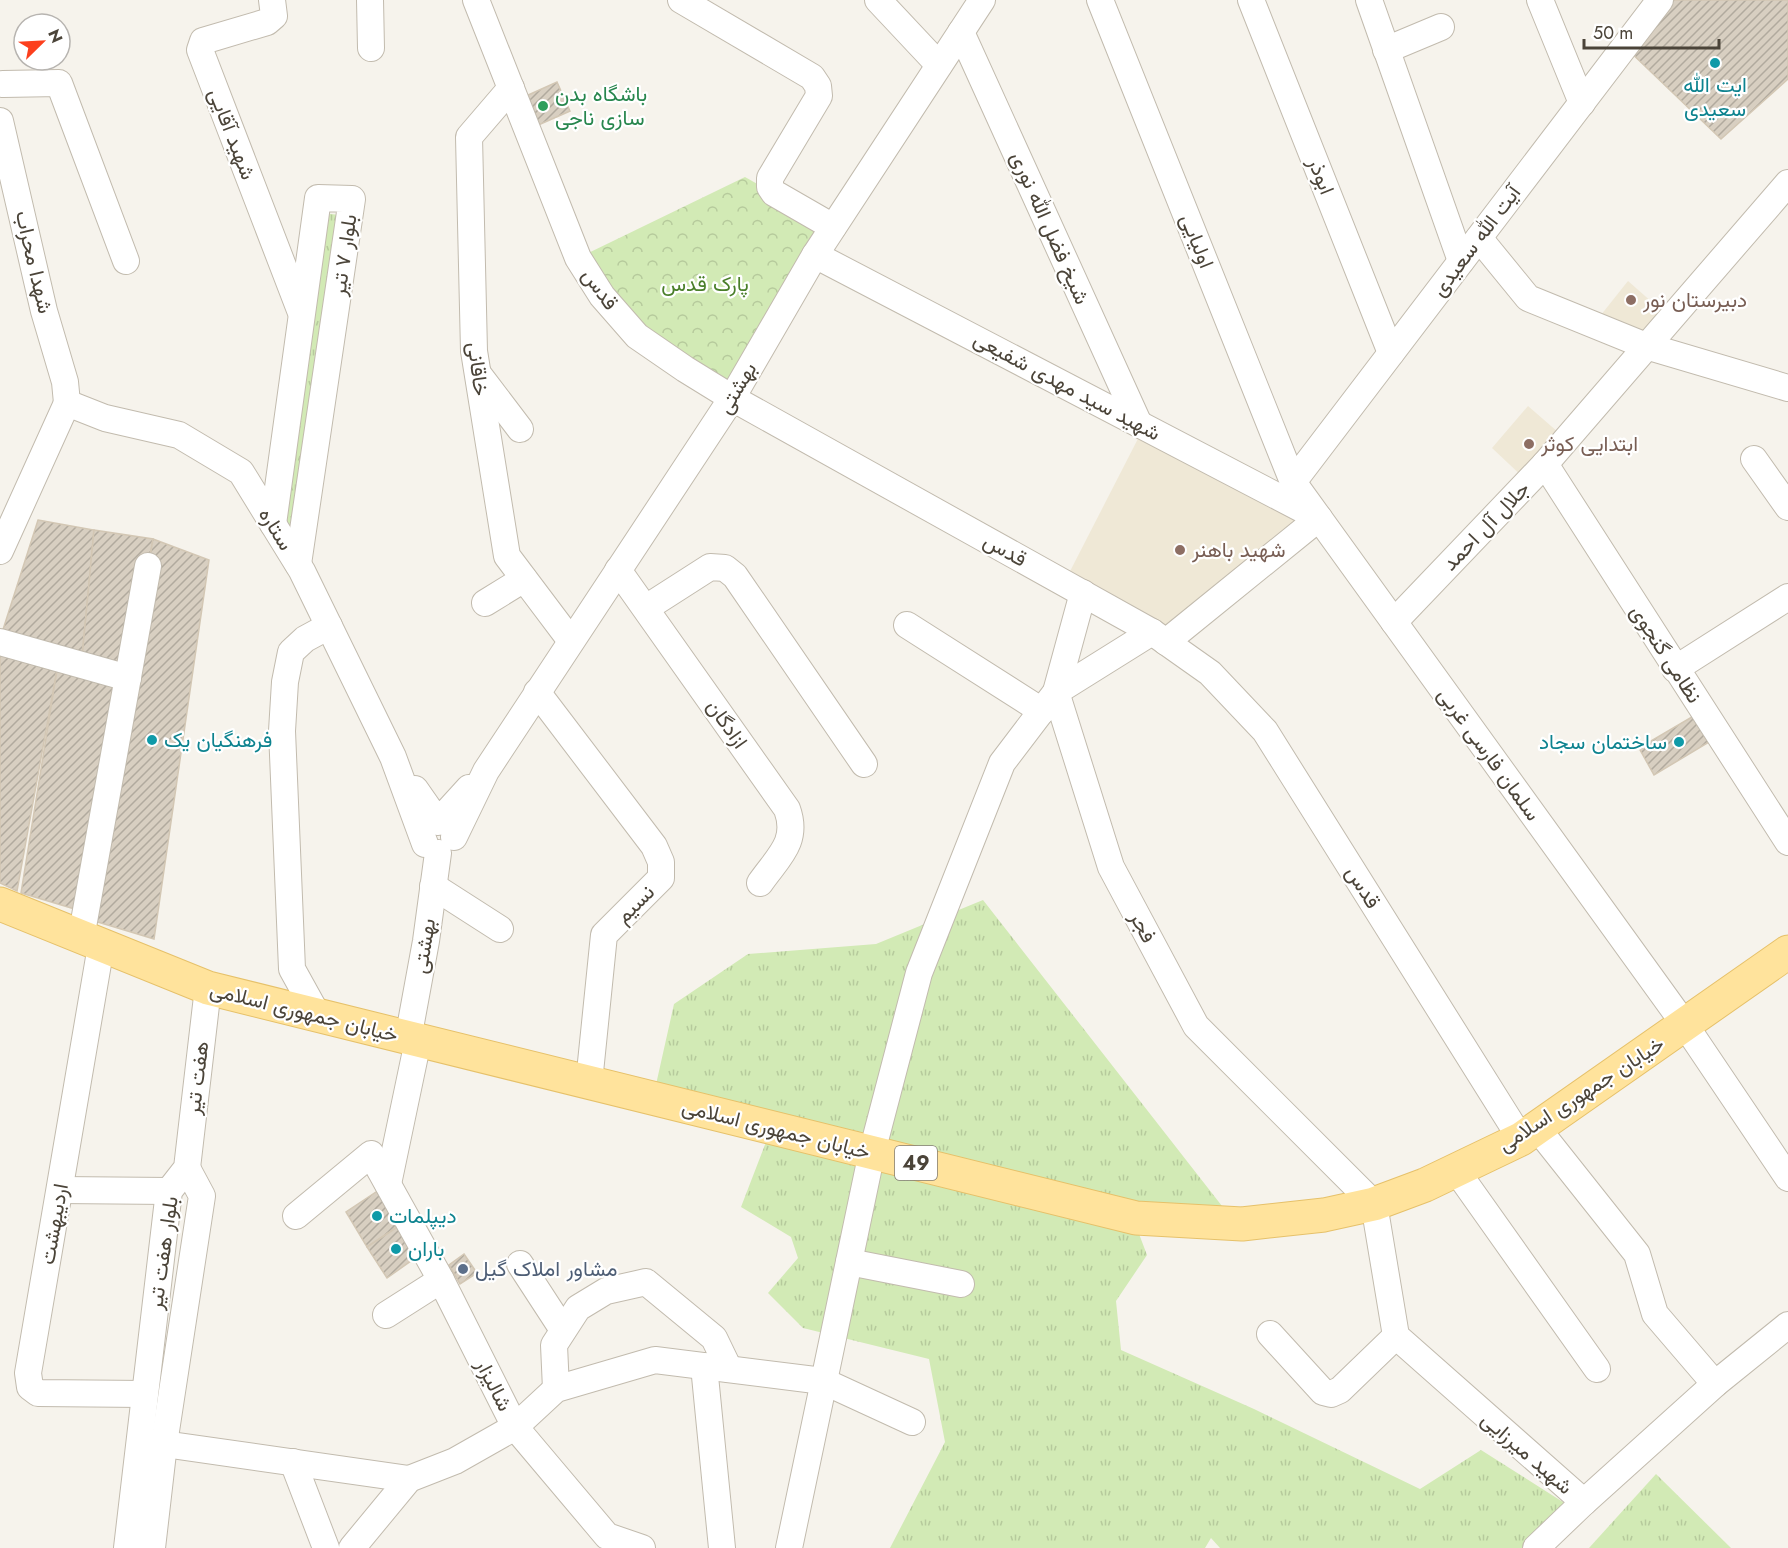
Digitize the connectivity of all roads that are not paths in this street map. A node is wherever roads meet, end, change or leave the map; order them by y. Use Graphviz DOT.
graph roads {
  1 [pos="272,0"];
  2 [pos="370,0"];
  3 [pos="476,0"];
  4 [pos="681,0"];
  5 [pos="878,0"];
  6 [pos="982,0"];
  7 [pos="1101,0"];
  8 [pos="1251,0"];
  9 [pos="1369,0"];
  10 [pos="1540,0"];
  11 [pos="1660,0"];
  12 [pos="1441,27"];
  13 [pos="961,32"];
  14 [pos="371,48"];
  15 [pos="1386,50"];
  16 [pos="939,65"];
  17 [pos="1,84"];
  18 [pos="511,88"];
  19 [pos="1582,103"];
  20 [pos="0,121"];
  21 [pos="1788,183"];
  22 [pos="833,227"];
  23 [pos="1479,238"];
  24 [pos="815,255"];
  25 [pos="126,261"];
  26 [pos="1461,261"];
  27 [pos="301,313"];
  28 [pos="1646,346"];
  29 [pos="1391,353"];
  30 [pos="477,373"];
  31 [pos="1788,388"];
  32 [pos="732,398"];
  33 [pos="67,403"];
  34 [pos="1139,424"];
  35 [pos="520,429"];
  36 [pos="1754,459"];
  37 [pos="1545,464"];
  38 [pos="1293,482"];
  39 [pos="1788,507"];
  40 [pos="1319,518"];
  41 [pos="273,524"];
  42 [pos="0,551"];
  43 [pos="298,564"];
  44 [pos="148,566"];
  45 [pos="618,570"];
  46 [pos="524,579"];
  47 [pos="1083,593"];
  48 [pos="1788,597"];
  49 [pos="485,603"];
  50 [pos="645,608"];
  51 [pos="1394,622"];
  52 [pos="907,625"];
  53 [pos="329,626"];
  54 [pos="1159,637"];
  55 [pos="571,641"];
  56 [pos="0,642"];
  57 [pos="1675,669"];
  58 [pos="128,678"];
  59 [pos="537,692"];
  60 [pos="1049,702"];
  61 [pos="864,764"];
  62 [pos="439,839"];
  63 [pos="1788,842"];
  64 [pos="760,883"];
  65 [pos="433,886"];
  66 [pos="0,904"];
  67 [pos="500,929"];
  68 [pos="91,942"];
  69 [pos="1787,954"];
  70 [pos="208,988"];
  71 [pos="318,1016"];
  72 [pos="1685,1025"];
  73 [pos="413,1040"];
  74 [pos="589,1082"];
  75 [pos="1529,1133"];
  76 [pos="872,1152"];
  77 [pos="187,1168"];
  78 [pos="1456,1170"];
  79 [pos="1788,1178"];
  80 [pos="388,1184"];
  81 [pos="60,1190"];
  82 [pos="169,1191"];
  83 [pos="1374,1204"];
  84 [pos="296,1216"];
  85 [pos="849,1262"];
  86 [pos="520,1264"];
  87 [pos="441,1280"];
  88 [pos="961,1284"];
  89 [pos="386,1315"];
  90 [pos="1788,1325"];
  91 [pos="563,1330"];
  92 [pos="1270,1334"];
  93 [pos="1396,1336"];
  94 [pos="717,1368"];
  95 [pos="1597,1369"];
  96 [pos="823,1382"];
  97 [pos="1715,1384"];
  98 [pos="556,1389"];
  99 [pos="144,1394"];
  100 [pos="912,1422"];
  101 [pos="515,1427"];
  102 [pos="164,1444"];
  103 [pos="292,1462"];
  104 [pos="409,1479"];
  105 [pos="1584,1502"];
  106 [pos="127,1548"];
  107 [pos="152,1548"];
  108 [pos="326,1548"];
  109 [pos="352,1548"];
  110 [pos="642,1548"];
  111 [pos="722,1548"];
  112 [pos="789,1548"];
  113 [pos="1536,1548"];
  1 -- 27 [label="street, شهید آقایی"];
  2 -- 14 [label="street"];
  3 -- 18 [label="street, قدس"];
  4 -- 22 [label="street"];
  5 -- 16 [label="street"];
  6 -- 13 [label="street, بهشتی"];
  7 -- 38 [label="street, اولیایی"];
  8 -- 29 [label="street, ابوذر"];
  9 -- 15 [label="street"];
  10 -- 19 [label="street"];
  11 -- 19 [label="street, آیت الله سعیدی"];
  12 -- 15 [label="street"];
  13 -- 16 [label="street, بهشتی"];
  13 -- 34 [label="street, شیخ فضل الله نوری"];
  15 -- 26 [label="street"];
  16 -- 22 [label="street, بهشتی"];
  17 -- 25 [label="street"];
  18 -- 30 [label="street, خاقانی"];
  18 -- 32 [label="street, قدس"];
  19 -- 23 [label="street, آیت الله سعیدی"];
  20 -- 33 [label="street, شهدا محراب"];
  21 -- 28 [label="street, جلال آل احمد"];
  22 -- 24 [label="street, بهشتی"];
  23 -- 26 [label="street, آیت الله سعیدی"];
  23 -- 28 [label="street"];
  24 -- 32 [label="street, بهشتی"];
  24 -- 34 [label="street, شهید سید مهدی شفیعی"];
  26 -- 29 [label="street, آیت الله سعیدی"];
  27 -- 41 [label="street, بلوار ۷ تیر"];
  27 -- 43 [label="street, بلوار ۷ تیر"];
  28 -- 31 [label="street"];
  28 -- 37 [label="street, جلال آل احمد"];
  29 -- 38 [label="street, آیت الله سعیدی"];
  30 -- 35 [label="street"];
  30 -- 46 [label="street, خاقانی"];
  32 -- 45 [label="street, بهشتی"];
  32 -- 47 [label="street, قدس"];
  33 -- 41 [label="street, ستاره"];
  33 -- 42 [label="street"];
  34 -- 40 [label="street, شهید سید مهدی شفیعی"];
  36 -- 39 [label="street"];
  37 -- 51 [label="street, جلال آل احمد"];
  37 -- 57 [label="street, نظامی گنجوی"];
  38 -- 40 [label="street, سلمان فارسی غربی"];
  40 -- 51 [label="street, سلمان فارسی غربی"];
  40 -- 54 [label="street"];
  41 -- 43 [label="street, ستاره"];
  43 -- 53 [label="street, ستاره"];
  44 -- 58 [label="street, اردیبهشت"];
  45 -- 50 [label="street, ازادگان"];
  45 -- 55 [label="street, بهشتی"];
  46 -- 49 [label="street"];
  46 -- 55 [label="street, خاقانی"];
  47 -- 54 [label="street, قدس"];
  47 -- 60 [label="street"];
  48 -- 57 [label="street"];
  50 -- 61 [label="street"];
  50 -- 64 [label="street, ازادگان"];
  51 -- 72 [label="street, سلمان فارسی غربی"];
  52 -- 60 [label="street"];
  53 -- 62 [label="street, ستاره"];
  53 -- 71 [label="street"];
  54 -- 60 [label="street"];
  54 -- 75 [label="street, قدس"];
  55 -- 59 [label="street, بهشتی"];
  56 -- 58 [label="street"];
  57 -- 63 [label="street, نظامی گنجوی"];
  58 -- 68 [label="street, اردیبهشت"];
  59 -- 62 [label="street, بهشتی"];
  59 -- 74 [label="street, نسیم"];
  60 -- 76 [label="street"];
  60 -- 83 [label="street, فجر"];
  62 -- 65 [label="street, بهشتی"];
  65 -- 67 [label="street"];
  65 -- 73 [label="street, بهشتی"];
  66 -- 68 [label="main road, خیابان جمهوری اسلامی / 49"];
  68 -- 70 [label="main road, خیابان جمهوری اسلامی / 49"];
  68 -- 81 [label="street, اردیبهشت"];
  69 -- 72 [label="main road, خیابان جمهوری اسلامی / 49"];
  70 -- 71 [label="main road, خیابان جمهوری اسلامی / 49"];
  70 -- 77 [label="street, هفت تیر"];
  71 -- 73 [label="main road, خیابان جمهوری اسلامی / 49"];
  72 -- 75 [label="main road, خیابان جمهوری اسلامی / 49"];
  72 -- 79 [label="street, سلمان فارسی غربی"];
  73 -- 74 [label="main road, خیابان جمهوری اسلامی / 49"];
  73 -- 80 [label="street"];
  74 -- 76 [label="main road, خیابان جمهوری اسلامی / 49"];
  75 -- 78 [label="main road, خیابان جمهوری اسلامی / 49"];
  75 -- 97 [label="street, قدس"];
  76 -- 83 [label="main road, خیابان جمهوری اسلامی / 49"];
  76 -- 85 [label="street"];
  77 -- 82 [label="street, بلوار هفت تیر"];
  77 -- 102 [label="street, بلوار هفت تیر"];
  78 -- 83 [label="main road, خیابان جمهوری اسلامی / 49"];
  78 -- 95 [label="street"];
  80 -- 84 [label="street, شالیزار"];
  80 -- 87 [label="street, شالیزار"];
  81 -- 82 [label="street"];
  81 -- 99 [label="street, اردیبهشت"];
  82 -- 99 [label="street, بلوار هفت تیر"];
  83 -- 93 [label="street"];
  85 -- 88 [label="street"];
  85 -- 96 [label="street"];
  86 -- 91 [label="street"];
  87 -- 89 [label="street"];
  87 -- 101 [label="street, شالیزار"];
  90 -- 97 [label="street, شهید میرزایی"];
  91 -- 94 [label="street"];
  91 -- 98 [label="street"];
  92 -- 93 [label="street"];
  93 -- 105 [label="street, شهید میرزایی"];
  94 -- 96 [label="street"];
  94 -- 98 [label="street"];
  94 -- 111 [label="street"];
  96 -- 100 [label="street"];
  96 -- 112 [label="street"];
  97 -- 105 [label="street, شهید میرزایی"];
  98 -- 101 [label="street"];
  99 -- 106 [label="street, بلوار هفت تیر"];
  101 -- 104 [label="street"];
  101 -- 110 [label="street, شالیزار"];
  102 -- 103 [label="street"];
  102 -- 107 [label="street, بلوار هفت تیر"];
  103 -- 104 [label="street"];
  103 -- 108 [label="street"];
  104 -- 109 [label="street"];
  105 -- 113 [label="street"];
}
